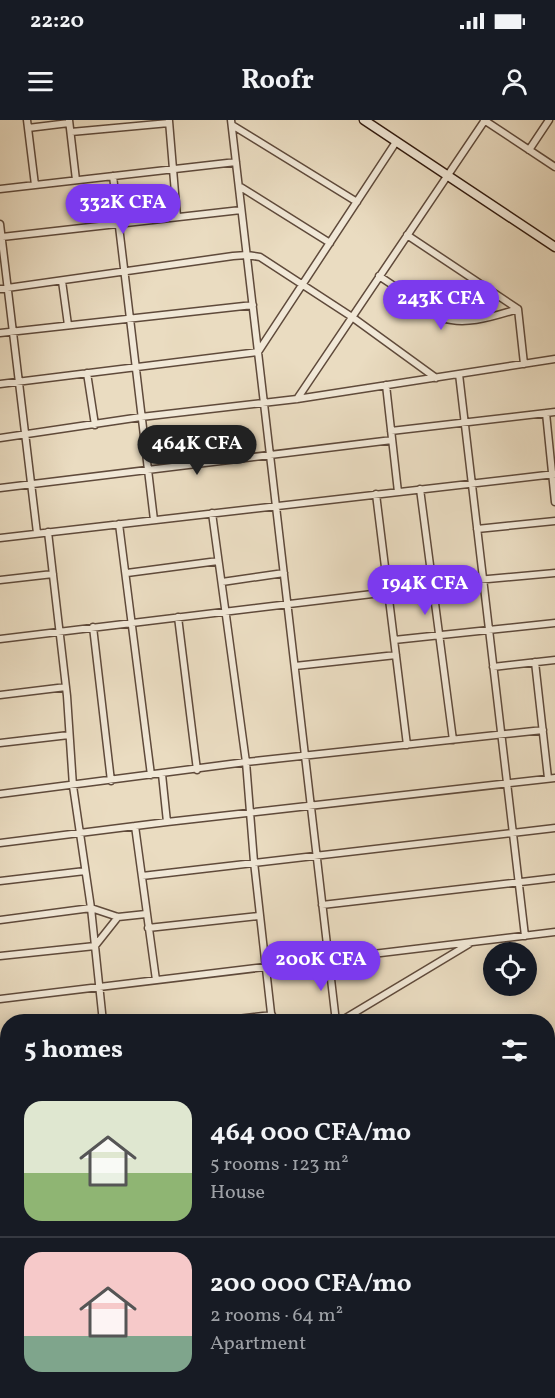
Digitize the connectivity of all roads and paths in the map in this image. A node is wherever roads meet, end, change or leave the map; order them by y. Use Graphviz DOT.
graph roads {
  1 [pos="27,120"];
  2 [pos="364,120"];
  3 [pos="484,120"];
  4 [pos="549,120"];
  5 [pos="69,121"];
  6 [pos="169,122"];
  7 [pos="231,122"];
  8 [pos="28,128"];
  9 [pos="71,132"];
  10 [pos="396,142"];
  11 [pos="529,150"];
  12 [pos="236,162"];
  13 [pos="555,167"];
  14 [pos="172,170"];
  15 [pos="113,176"];
  16 [pos="447,176"];
  17 [pos="76,180"];
  18 [pos="35,185"];
  19 [pos="239,186"];
  20 [pos="0,189"];
  21 [pos="357,202"];
  22 [pos="242,210"];
  23 [pos="177,217"];
  24 [pos="0,224"];
  25 [pos="119,224"];
  26 [pos="407,235"];
  27 [pos="2,237"];
  28 [pos="330,243"];
  29 [pos="555,247"];
  30 [pos="247,255"];
  31 [pos="125,272"];
  32 [pos="379,276"];
  33 [pos="62,281"];
  34 [pos="302,285"];
  35 [pos="4,289"];
  36 [pos="253,305"];
  37 [pos="518,309"];
  38 [pos="352,317"];
  39 [pos="130,318"];
  40 [pos="68,325"];
  41 [pos="13,331"];
  42 [pos="0,333"];
  43 [pos="258,352"];
  44 [pos="555,359"];
  45 [pos="524,364"];
  46 [pos="135,367"];
  47 [pos="87,373"];
  48 [pos="459,374"];
  49 [pos="436,378"];
  50 [pos="19,381"];
  51 [pos="0,384"];
  52 [pos="386,385"];
  53 [pos="297,399"];
  54 [pos="264,403"];
  55 [pos="555,412"];
  56 [pos="546,413"];
  57 [pos="141,417"];
  58 [pos="465,422"];
  59 [pos="95,425"];
  60 [pos="391,431"];
  61 [pos="25,435"];
  62 [pos="0,438"];
  63 [pos="392,440"];
  64 [pos="270,455"];
  65 [pos="148,470"];
  66 [pos="554,474"];
  67 [pos="472,483"];
  68 [pos="31,484"];
  69 [pos="0,488"];
  70 [pos="420,489"];
  71 [pos="398,492"];
  72 [pos="376,494"];
  73 [pos="555,502"];
  74 [pos="276,506"];
  75 [pos="212,513"];
  76 [pos="154,520"];
  77 [pos="555,521"];
  78 [pos="119,524"];
  79 [pos="477,529"];
  80 [pos="48,532"];
  81 [pos="37,533"];
  82 [pos="0,538"];
  83 [pos="218,561"];
  84 [pos="127,573"];
  85 [pos="284,573"];
  86 [pos="555,573"];
  87 [pos="52,574"];
  88 [pos="0,580"];
  89 [pos="483,580"];
  90 [pos="222,582"];
  91 [pos="433,584"];
  92 [pos="389,592"];
  93 [pos="288,605"];
  94 [pos="226,611"];
  95 [pos="178,617"];
  96 [pos="133,622"];
  97 [pos="555,623"];
  98 [pos="93,627"];
  99 [pos="59,631"];
  100 [pos="489,631"];
  101 [pos="440,636"];
  102 [pos="0,639"];
  103 [pos="394,640"];
  104 [pos="396,655"];
  105 [pos="555,660"];
  106 [pos="535,662"];
  107 [pos="295,666"];
  108 [pos="493,667"];
  109 [pos="66,687"];
  110 [pos="0,695"];
  111 [pos="543,730"];
  112 [pos="501,734"];
  113 [pos="69,735"];
  114 [pos="453,740"];
  115 [pos="0,743"];
  116 [pos="407,745"];
  117 [pos="305,756"];
  118 [pos="246,762"];
  119 [pos="196,770"];
  120 [pos="162,774"];
  121 [pos="151,776"];
  122 [pos="551,778"];
  123 [pos="111,781"];
  124 [pos="507,783"];
  125 [pos="73,786"];
  126 [pos="0,794"];
  127 [pos="311,806"];
  128 [pos="250,812"];
  129 [pos="167,822"];
  130 [pos="135,825"];
  131 [pos="555,828"];
  132 [pos="79,832"];
  133 [pos="513,833"];
  134 [pos="0,843"];
  135 [pos="317,856"];
  136 [pos="254,862"];
  137 [pos="85,871"];
  138 [pos="142,876"];
  139 [pos="555,878"];
  140 [pos="0,881"];
  141 [pos="518,882"];
  142 [pos="322,905"];
  143 [pos="91,908"];
  144 [pos="146,914"];
  145 [pos="118,916"];
  146 [pos="259,916"];
  147 [pos="0,920"];
  148 [pos="148,928"];
  149 [pos="555,932"];
  150 [pos="525,936"];
  151 [pos="472,942"];
  152 [pos="95,946"];
  153 [pos="0,956"];
  154 [pos="329,959"];
  155 [pos="266,967"];
  156 [pos="156,980"];
  157 [pos="100,987"];
  158 [pos="0,999"];
  159 [pos="102,1014"];
  160 [pos="272,1014"];
  161 [pos="337,1014"];
  162 [pos="351,1014"];
  1 -- 8 [label="street"];
  2 -- 10 [label="main road"];
  3 -- 11 [label="street"];
  3 -- 16 [label="street"];
  4 -- 11 [label="street"];
  5 -- 8 [label="street"];
  5 -- 9 [label="street"];
  6 -- 9 [label="street"];
  6 -- 14 [label="street"];
  7 -- 12 [label="street"];
  7 -- 21 [label="street"];
  8 -- 18 [label="street"];
  9 -- 17 [label="street"];
  10 -- 16 [label="main road"];
  10 -- 21 [label="street"];
  11 -- 13 [label="street"];
  12 -- 14 [label="street"];
  12 -- 19 [label="street"];
  14 -- 15 [label="street"];
  14 -- 23 [label="street"];
  15 -- 17 [label="street"];
  15 -- 25 [label="street"];
  16 -- 26 [label="street"];
  16 -- 29 [label="main road"];
  17 -- 18 [label="street"];
  18 -- 20 [label="street"];
  19 -- 22 [label="street"];
  19 -- 28 [label="street"];
  21 -- 28 [label="street"];
  22 -- 23 [label="street"];
  22 -- 30 [label="street"];
  23 -- 25 [label="street"];
  24 -- 27 [label="street"];
  25 -- 27 [label="street"];
  25 -- 31 [label="street"];
  26 -- 32 [label="street"];
  26 -- 37 [label="street"];
  27 -- 35 [label="street"];
  28 -- 34 [label="street"];
  30 -- 31 [label="street"];
  30 -- 34 [label="street"];
  30 -- 36 [label="street"];
  31 -- 33 [label="street"];
  31 -- 39 [label="street"];
  32 -- 37 [label="street"];
  32 -- 38 [label="street"];
  33 -- 35 [label="street"];
  33 -- 40 [label="street"];
  34 -- 38 [label="street"];
  34 -- 43 [label="street"];
  35 -- 41 [label="street"];
  36 -- 39 [label="street"];
  36 -- 43 [label="street"];
  37 -- 45 [label="street"];
  38 -- 49 [label="street"];
  38 -- 53 [label="street"];
  39 -- 40 [label="street"];
  39 -- 46 [label="street"];
  40 -- 41 [label="street"];
  41 -- 42 [label="street"];
  41 -- 50 [label="street"];
  43 -- 46 [label="street"];
  43 -- 54 [label="street"];
  44 -- 45 [label="street"];
  45 -- 48 [label="street"];
  46 -- 47 [label="street"];
  46 -- 57 [label="street"];
  47 -- 50 [label="street"];
  47 -- 59 [label="street"];
  48 -- 49 [label="street"];
  48 -- 58 [label="street"];
  49 -- 52 [label="street"];
  50 -- 51 [label="street"];
  50 -- 61 [label="street"];
  52 -- 53 [label="street"];
  52 -- 60 [label="street"];
  53 -- 54 [label="street"];
  54 -- 57 [label="street"];
  54 -- 64 [label="street"];
  55 -- 56 [label="street"];
  56 -- 58 [label="street"];
  56 -- 66 [label="street"];
  57 -- 59 [label="street"];
  57 -- 65 [label="street"];
  58 -- 60 [label="street"];
  58 -- 67 [label="street"];
  59 -- 61 [label="street"];
  60 -- 63 [label="street"];
  61 -- 62 [label="street"];
  61 -- 68 [label="street"];
  63 -- 64 [label="street"];
  63 -- 71 [label="street"];
  64 -- 65 [label="street"];
  64 -- 74 [label="street"];
  65 -- 68 [label="street"];
  65 -- 76 [label="street"];
  66 -- 67 [label="street"];
  66 -- 73 [label="street"];
  67 -- 70 [label="street"];
  67 -- 79 [label="street"];
  68 -- 69 [label="street"];
  68 -- 81 [label="street"];
  70 -- 71 [label="street"];
  70 -- 91 [label="street"];
  71 -- 72 [label="street"];
  72 -- 74 [label="street"];
  72 -- 92 [label="street"];
  74 -- 75 [label="street"];
  74 -- 85 [label="street"];
  75 -- 76 [label="street"];
  75 -- 83 [label="street"];
  76 -- 78 [label="street"];
  77 -- 79 [label="street"];
  78 -- 80 [label="street"];
  78 -- 84 [label="street"];
  79 -- 89 [label="street"];
  80 -- 81 [label="street"];
  80 -- 87 [label="street"];
  81 -- 82 [label="street"];
  83 -- 84 [label="street"];
  83 -- 90 [label="street"];
  84 -- 96 [label="street"];
  85 -- 90 [label="street"];
  85 -- 93 [label="street"];
  86 -- 89 [label="street"];
  87 -- 88 [label="street"];
  87 -- 99 [label="street"];
  89 -- 91 [label="street"];
  89 -- 100 [label="street"];
  90 -- 94 [label="street"];
  91 -- 92 [label="street"];
  91 -- 101 [label="street"];
  92 -- 93 [label="street"];
  92 -- 103 [label="street"];
  93 -- 94 [label="street"];
  93 -- 107 [label="street"];
  94 -- 95 [label="street"];
  94 -- 118 [label="street"];
  95 -- 96 [label="street"];
  95 -- 119 [label="street"];
  96 -- 98 [label="street"];
  96 -- 121 [label="street"];
  97 -- 100 [label="street"];
  98 -- 99 [label="street"];
  98 -- 123 [label="street"];
  99 -- 102 [label="street"];
  99 -- 109 [label="street"];
  100 -- 101 [label="street"];
  100 -- 108 [label="street"];
  101 -- 103 [label="street"];
  101 -- 114 [label="street"];
  103 -- 104 [label="street"];
  104 -- 107 [label="street"];
  104 -- 116 [label="street"];
  105 -- 106 [label="street"];
  106 -- 108 [label="street"];
  106 -- 111 [label="street"];
  107 -- 117 [label="street"];
  108 -- 112 [label="street"];
  109 -- 110 [label="street"];
  109 -- 113 [label="street"];
  111 -- 112 [label="street"];
  111 -- 122 [label="street"];
  112 -- 114 [label="street"];
  112 -- 124 [label="street"];
  113 -- 115 [label="street"];
  113 -- 125 [label="street"];
  114 -- 116 [label="street"];
  116 -- 117 [label="street"];
  117 -- 118 [label="street"];
  117 -- 127 [label="street"];
  118 -- 119 [label="street"];
  118 -- 128 [label="street"];
  119 -- 120 [label="street"];
  120 -- 121 [label="street"];
  120 -- 129 [label="street"];
  121 -- 123 [label="street"];
  122 -- 124 [label="street"];
  123 -- 125 [label="street"];
  124 -- 127 [label="street"];
  124 -- 133 [label="street"];
  125 -- 126 [label="street"];
  125 -- 132 [label="street"];
  127 -- 128 [label="street"];
  127 -- 135 [label="street"];
  128 -- 129 [label="street"];
  128 -- 136 [label="street"];
  129 -- 130 [label="street"];
  130 -- 132 [label="street"];
  130 -- 138 [label="street"];
  131 -- 133 [label="street"];
  132 -- 134 [label="street"];
  132 -- 137 [label="street"];
  133 -- 135 [label="street"];
  133 -- 141 [label="street"];
  135 -- 136 [label="street"];
  135 -- 142 [label="street"];
  136 -- 138 [label="street"];
  136 -- 146 [label="street"];
  137 -- 140 [label="street"];
  137 -- 143 [label="street"];
  138 -- 144 [label="street"];
  139 -- 141 [label="street"];
  141 -- 142 [label="street"];
  141 -- 150 [label="street"];
  142 -- 154 [label="street"];
  143 -- 145 [label="street"];
  143 -- 147 [label="street"];
  143 -- 152 [label="street"];
  144 -- 145 [label="street"];
  144 -- 148 [label="street"];
  145 -- 152 [label="street"];
  146 -- 148 [label="street"];
  146 -- 155 [label="street"];
  148 -- 156 [label="street"];
  149 -- 150 [label="street"];
  150 -- 151 [label="street"];
  151 -- 154 [label="street"];
  151 -- 162 [label="street"];
  152 -- 153 [label="street"];
  152 -- 157 [label="street"];
  154 -- 155 [label="street"];
  154 -- 161 [label="street"];
  155 -- 156 [label="street"];
  155 -- 160 [label="street"];
  156 -- 157 [label="street"];
  157 -- 158 [label="street"];
  157 -- 159 [label="street"];
}
